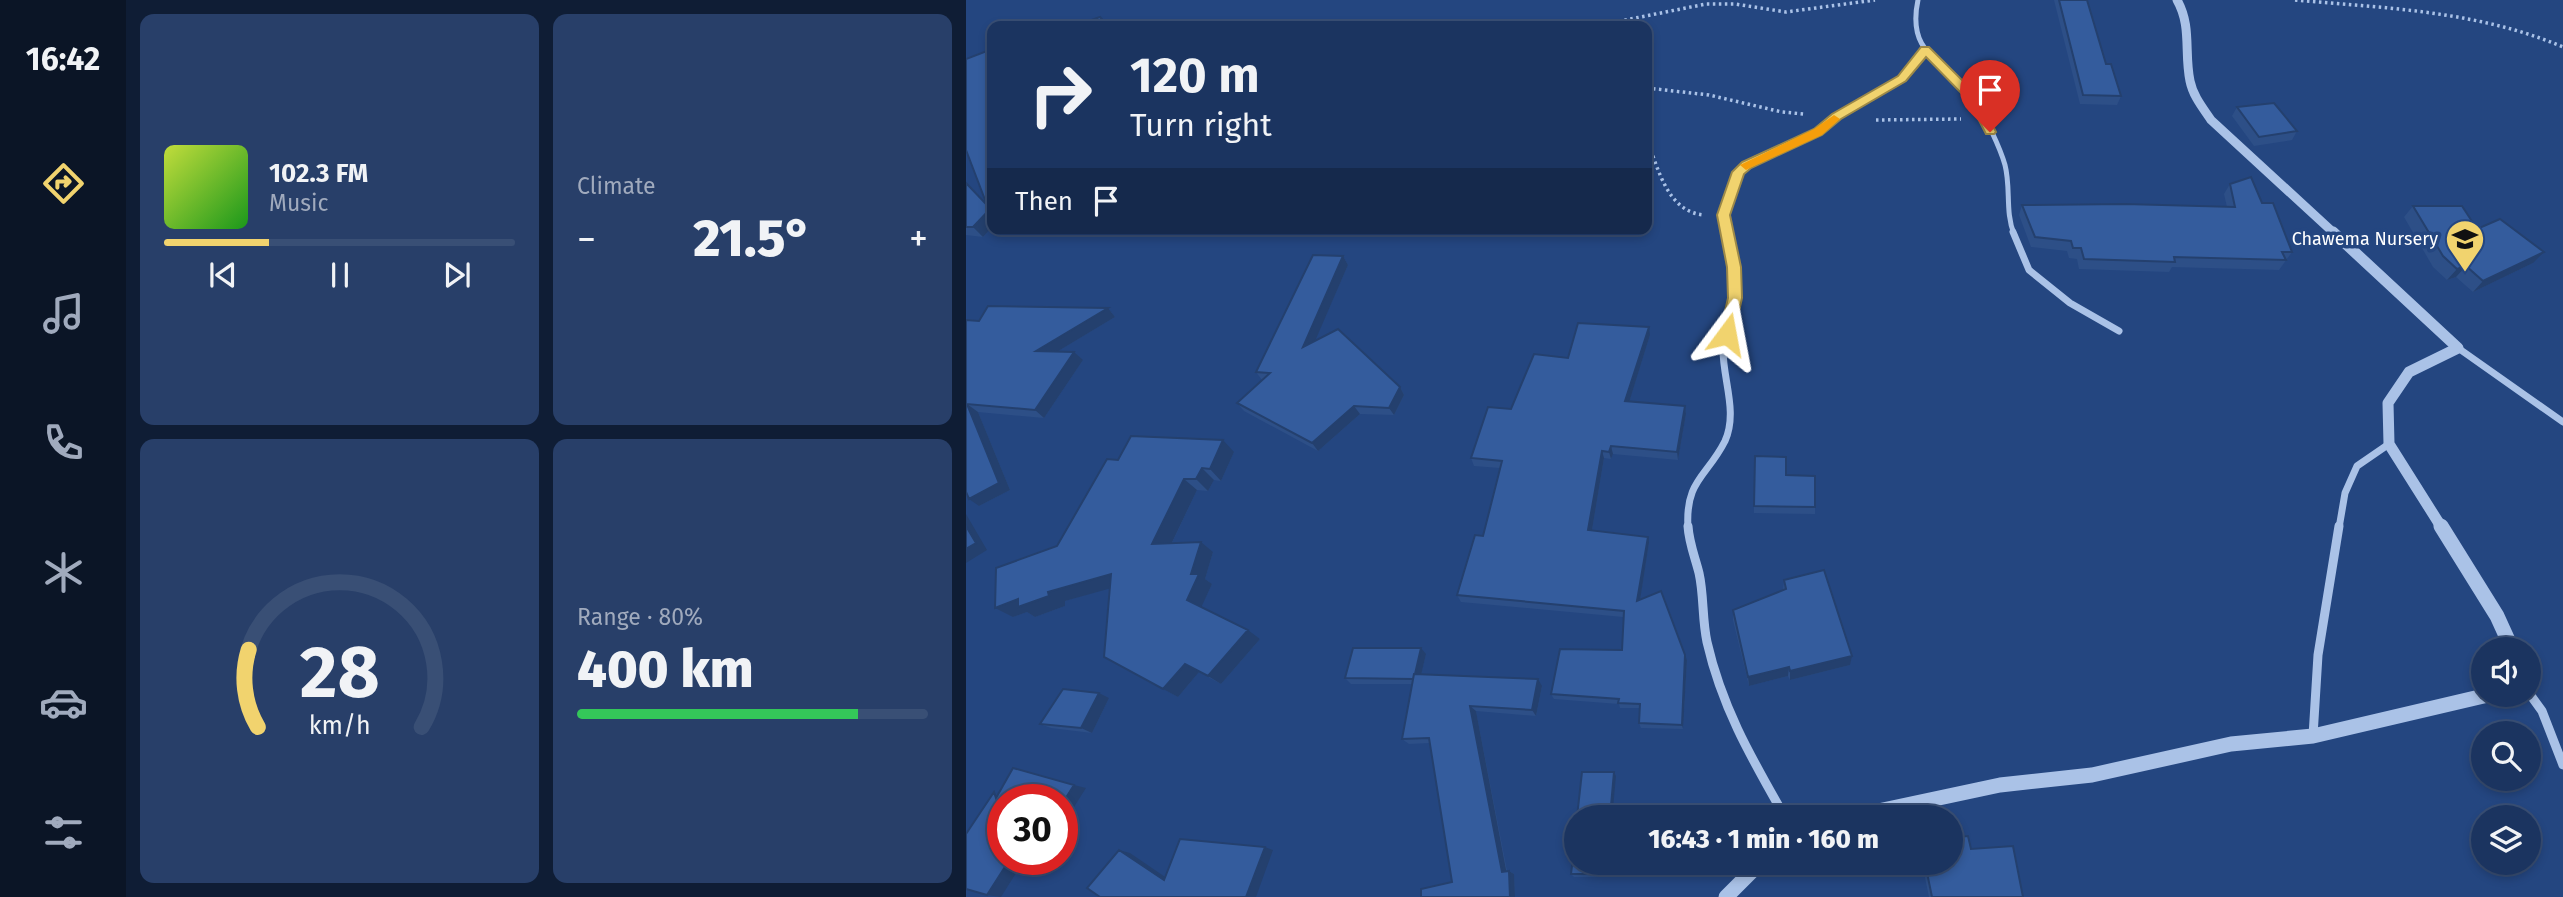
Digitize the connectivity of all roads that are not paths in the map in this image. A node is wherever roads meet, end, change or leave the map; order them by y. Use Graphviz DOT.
graph roads {
  1 [pos="1918,0"];
  2 [pos="2177,0"];
  3 [pos="1925,50"];
  4 [pos="2119,331"];
  5 [pos="2458,348"];
  6 [pos="2563,422"];
  7 [pos="2389,444"];
  8 [pos="2507,637"];
  9 [pos="2471,699"];
  10 [pos="2538,707"];
  11 [pos="2313,736"];
  12 [pos="2563,765"];
  13 [pos="1778,805"];
  14 [pos="1906,805"];
  15 [pos="1748,875"];
  16 [pos="1726,897"];
  1 -- 3 [label="street"];
  2 -- 5 [label="street"];
  3 -- 4 [label="street"];
  3 -- 13 [label="street"];
  5 -- 6 [label="street"];
  5 -- 7 [label="street"];
  7 -- 8 [label="street"];
  7 -- 11 [label="street"];
  9 -- 11 [label="street"];
  10 -- 12 [label="street"];
  11 -- 14 [label="street"];
  15 -- 16 [label="street"];
}
